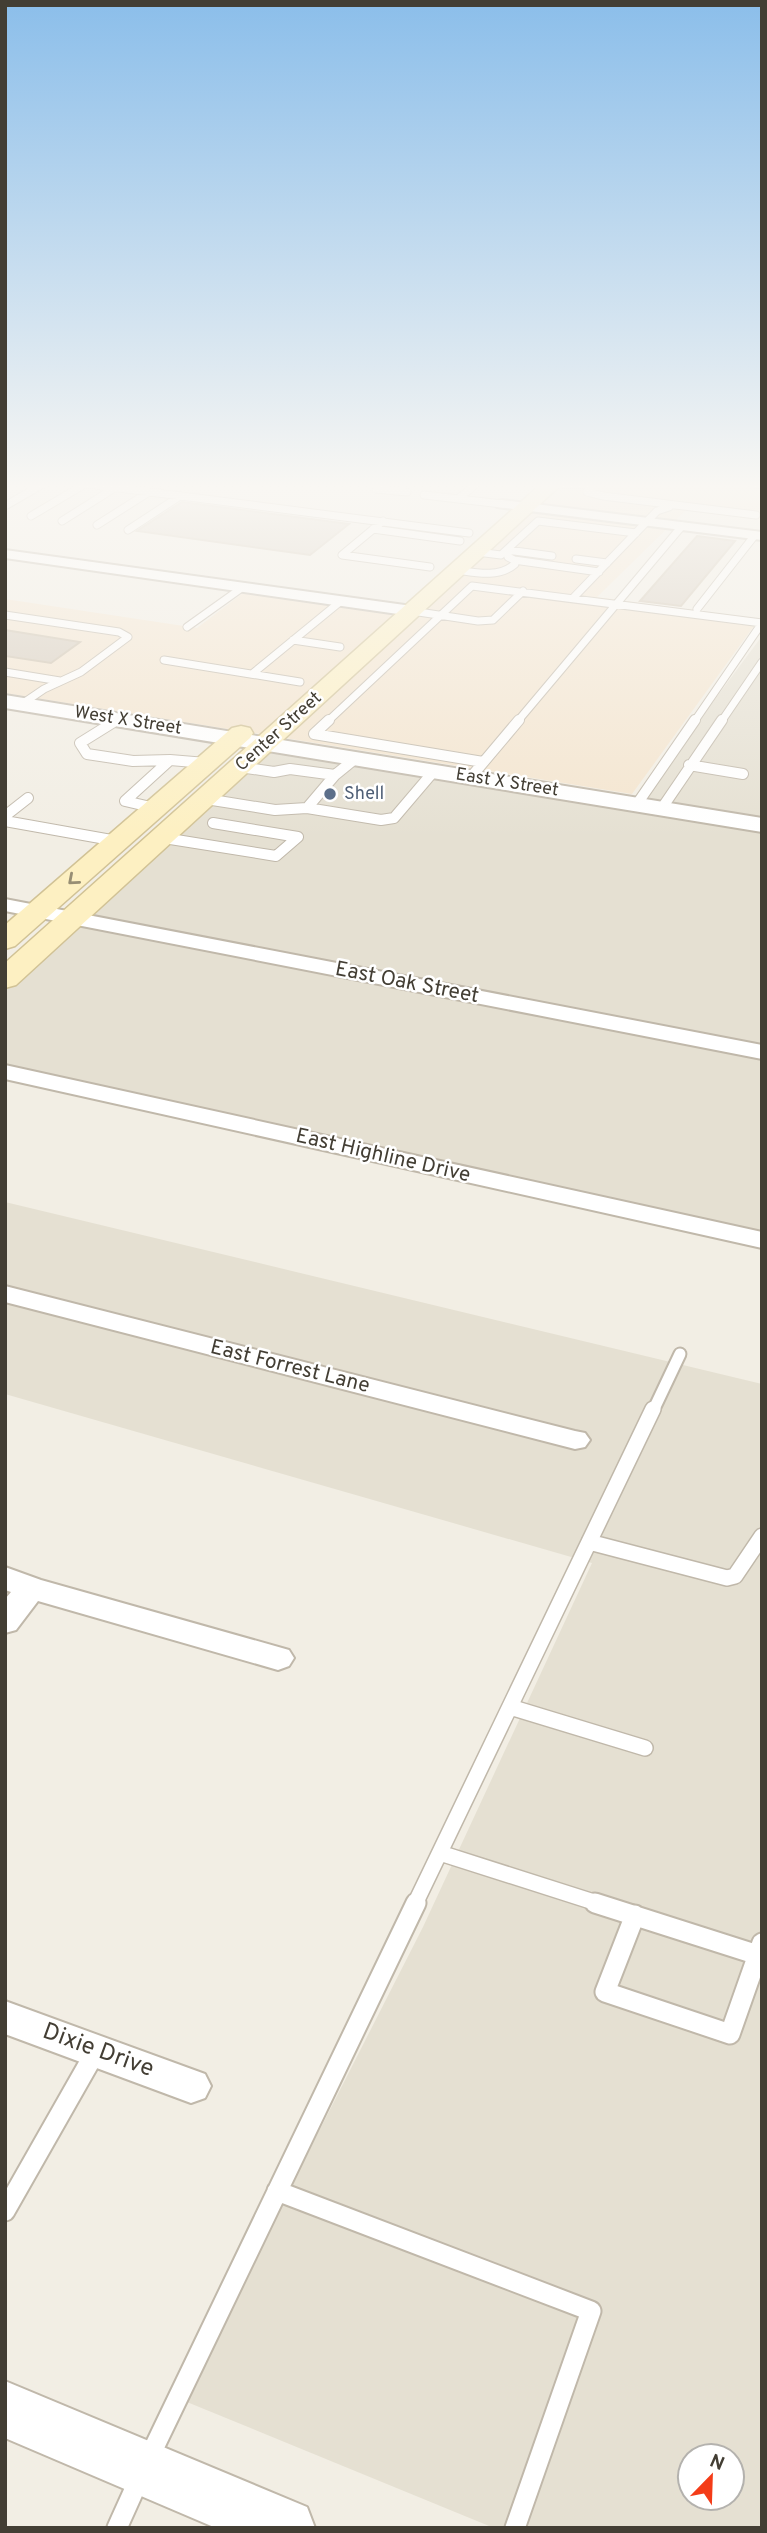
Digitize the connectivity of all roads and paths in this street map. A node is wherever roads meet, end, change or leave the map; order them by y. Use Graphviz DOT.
graph roads {
  1 [pos="222,602"];
  2 [pos="340,602"];
  3 [pos="350,602"];
  4 [pos="397,602"];
  5 [pos="423,602"];
  6 [pos="445,602"];
  7 [pos="511,602"];
  8 [pos="611,602"];
  9 [pos="702,602"];
  10 [pos="617,603"];
  11 [pos="385,607"];
  12 [pos="697,609"];
  13 [pos="412,611"];
  14 [pos="5,615"];
  15 [pos="440,616"];
  16 [pos="187,627"];
  17 [pos="293,640"];
  18 [pos="164,660"];
  19 [pos="355,662"];
  20 [pos="762,662"];
  21 [pos="382,670"];
  22 [pos="5,672"];
  23 [pos="252,674"];
  24 [pos="60,681"];
  25 [pos="300,682"];
  26 [pos="14,703"];
  27 [pos="119,719"];
  28 [pos="251,741"];
  29 [pos="356,758"];
  30 [pos="170,761"];
  31 [pos="206,763"];
  32 [pos="689,765"];
  33 [pos="240,767"];
  34 [pos="477,769"];
  35 [pos="435,771"];
  36 [pos="743,774"];
  37 [pos="335,775"];
  38 [pos="28,798"];
  39 [pos="637,804"];
  40 [pos="155,808"];
  41 [pos="307,808"];
  42 [pos="662,808"];
  43 [pos="210,811"];
  44 [pos="5,816"];
  45 [pos="5,821"];
  46 [pos="762,825"];
  47 [pos="164,838"];
  48 [pos="117,841"];
  49 [pos="5,905"];
  50 [pos="54,915"];
  51 [pos="5,940"];
  52 [pos="5,979"];
  53 [pos="762,1052"];
  54 [pos="5,1072"];
  55 [pos="762,1241"];
  56 [pos="5,1294"];
  57 [pos="680,1354"];
  58 [pos="575,1440"];
  59 [pos="762,1536"];
  60 [pos="589,1542"];
  61 [pos="18,1583"];
  62 [pos="5,1622"];
  63 [pos="278,1658"];
  64 [pos="510,1707"];
  65 [pos="645,1748"];
  66 [pos="440,1853"];
  67 [pos="635,1915"];
  68 [pos="760,1949"];
  69 [pos="5,2017"];
  70 [pos="97,2051"];
  71 [pos="191,2086"];
  72 [pos="277,2191"];
  73 [pos="5,2211"];
  74 [pos="8,2415"];
  75 [pos="144,2468"];
  76 [pos="117,2528"];
  77 [pos="286,2528"];
  78 [pos="516,2528"];
  1 -- 16 [label="lane"];
  2 -- 17 [label="lane"];
  3 -- 11 [label="street"];
  4 -- 11 [label="main road, Center Street"];
  5 -- 13 [label="main road, Center Street"];
  6 -- 15 [label="lane"];
  7 -- 15 [label="lane"];
  8 -- 10 [label="lane"];
  9 -- 12 [label="lane"];
  10 -- 34 [label="lane"];
  10 -- 39 [label="lane"];
  11 -- 13 [label="street"];
  11 -- 19 [label="main road, Center Street"];
  13 -- 15 [label="lane"];
  13 -- 19 [label="main road, Center Street"];
  14 -- 24 [label="lane"];
  15 -- 21 [label="lane"];
  17 -- 19 [label="lane"];
  17 -- 23 [label="lane"];
  18 -- 23 [label="lane"];
  19 -- 21 [label="lane"];
  19 -- 25 [label="main road, Center Street"];
  19 -- 28 [label="main road, Center Street"];
  20 -- 32 [label="lane"];
  21 -- 34 [label="lane"];
  22 -- 24 [label="lane"];
  23 -- 25 [label="lane"];
  24 -- 26 [label="lane"];
  25 -- 28 [label="main road, Center Street"];
  26 -- 27 [label="street, West X Street"];
  27 -- 28 [label="street, West X Street"];
  27 -- 30 [label="lane"];
  28 -- 29 [label="street, East X Street"];
  28 -- 31 [label="main road, Center Street"];
  28 -- 33 [label="main road, Center Street"];
  29 -- 35 [label="street, East X Street"];
  29 -- 37 [label="lane"];
  30 -- 31 [label="lane"];
  30 -- 40 [label="lane"];
  31 -- 40 [label="main road, Center Street"];
  32 -- 36 [label="lane"];
  32 -- 42 [label="lane"];
  33 -- 37 [label="lane"];
  33 -- 43 [label="main road, Center Street"];
  34 -- 35 [label="street, East X Street"];
  34 -- 39 [label="street, East X Street"];
  35 -- 41 [label="lane"];
  37 -- 41 [label="lane"];
  38 -- 44 [label="lane"];
  39 -- 42 [label="street, East X Street"];
  40 -- 48 [label="main road, Center Street"];
  41 -- 43 [label="lane"];
  42 -- 46 [label="street, East X Street"];
  43 -- 47 [label="main road, Center Street"];
  43 -- 47 [label="lane"];
  45 -- 48 [label="lane"];
  47 -- 50 [label="main road, Center Street"];
  48 -- 50 [label="main road, Center Street, one-way"];
  49 -- 50 [label="street"];
  50 -- 51 [label="main road, Center Street"];
  50 -- 52 [label="main road, Center Street"];
  50 -- 53 [label="street, East Oak Street"];
  54 -- 55 [label="street, East Highline Drive"];
  56 -- 58 [label="street, East Forrest Lane"];
  57 -- 60 [label="lane"];
  59 -- 60 [label="lane"];
  60 -- 64 [label="lane"];
  61 -- 62 [label="street"];
  61 -- 63 [label="street"];
  64 -- 65 [label="lane"];
  64 -- 66 [label="lane"];
  66 -- 67 [label="lane"];
  66 -- 72 [label="lane"];
  67 -- 68 [label="lane"];
  67 -- 68 [label="lane"];
  69 -- 70 [label="street, Dixie Drive"];
  70 -- 71 [label="street, Dixie Drive"];
  70 -- 73 [label="lane"];
  72 -- 75 [label="lane"];
  72 -- 78 [label="lane"];
  74 -- 75 [label="street"];
  75 -- 76 [label="lane"];
  75 -- 77 [label="street"];
}
